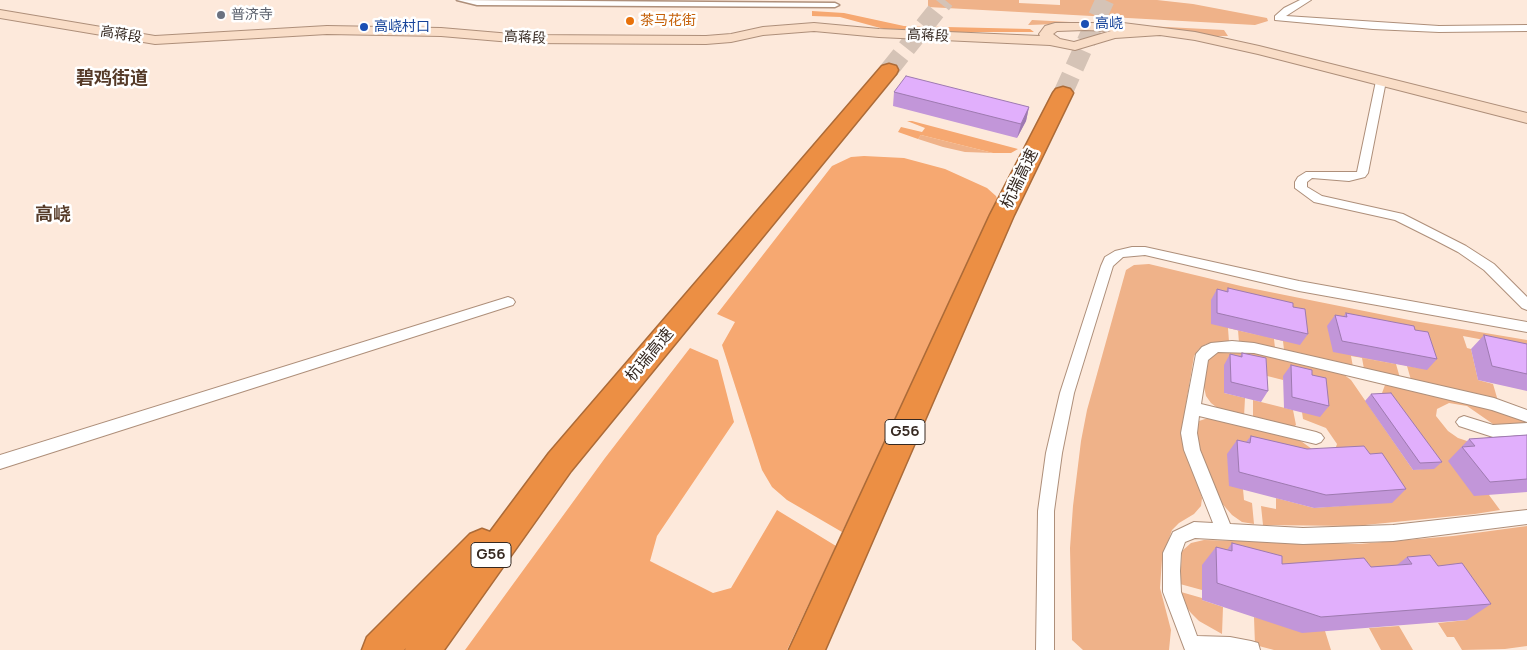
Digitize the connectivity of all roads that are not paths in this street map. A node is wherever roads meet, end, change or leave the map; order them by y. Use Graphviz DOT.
graph roads {
  1 [pos="461,0"];
  2 [pos="1306,0"];
  3 [pos="835,5"];
  4 [pos="0,14"];
  5 [pos="1067,27"];
  6 [pos="1527,28"];
  7 [pos="1160,32"];
  8 [pos="1051,41"];
  9 [pos="1084,42"];
  10 [pos="889,70"];
  11 [pos="1381,81"];
  12 [pos="1062,93"];
  13 [pos="1527,118"];
  14 [pos="508,302"];
  15 [pos="1527,305"];
  16 [pos="1527,327"];
  17 [pos="1193,408"];
  18 [pos="1527,416"];
  19 [pos="1464,422"];
  20 [pos="1527,430"];
  21 [pos="1316,438"];
  22 [pos="0,462"];
  23 [pos="560,462"];
  24 [pos="1527,517"];
  25 [pos="1224,531"];
  26 [pos="1193,648"];
  27 [pos="380,650"];
  28 [pos="423,650"];
  29 [pos="807,650"];
  30 [pos="1045,650"];
  31 [pos="1251,650"];
  1 -- 3 [label="street"];
  2 -- 6 [label="street"];
  4 -- 8 [label="main road, 高蒋段"];
  5 -- 7 [label="main road"];
  5 -- 8 [label="main road"];
  5 -- 9 [label="main road"];
  7 -- 9 [label="main road, 高蒋段"];
  7 -- 11 [label="main road"];
  8 -- 9 [label="main road, 高蒋段"];
  10 -- 23 [label="highway, 杭瑞高速 / G56"];
  11 -- 13 [label="main road"];
  11 -- 15 [label="street"];
  12 -- 29 [label="highway, 杭瑞高速 / G56"];
  14 -- 22 [label="street"];
  16 -- 30 [label="street"];
  17 -- 18 [label="street"];
  17 -- 21 [label="street"];
  17 -- 25 [label="street"];
  19 -- 20 [label="street"];
  23 -- 27 [label="highway"];
  23 -- 28 [label="highway, 杭瑞高速 / G56"];
  24 -- 25 [label="street"];
  25 -- 26 [label="street"];
  26 -- 31 [label="street"];
}
